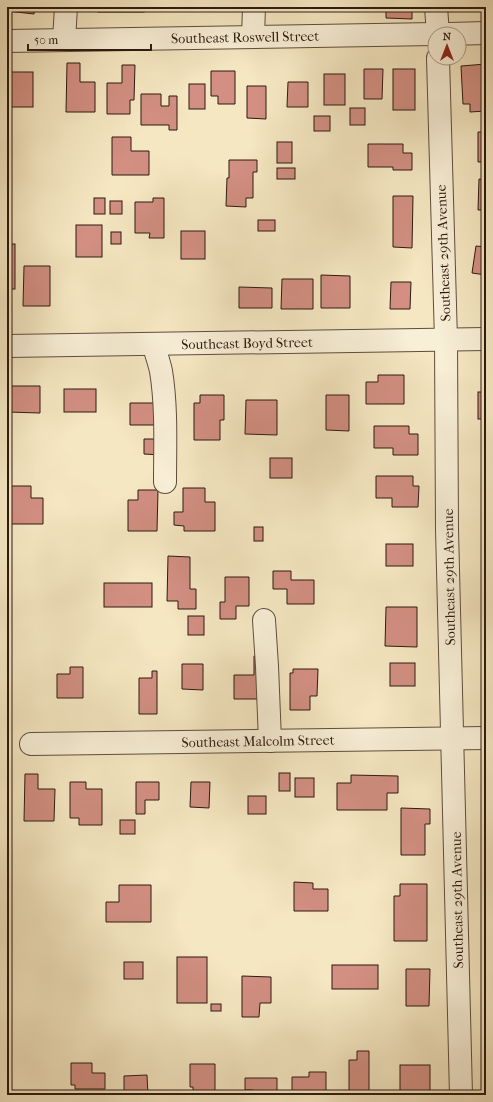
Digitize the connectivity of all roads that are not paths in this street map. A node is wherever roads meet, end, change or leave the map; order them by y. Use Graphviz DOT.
graph roads {
  1 [pos="66,7"];
  2 [pos="254,7"];
  3 [pos="436,7"];
  4 [pos="436,26"];
  5 [pos="486,33"];
  6 [pos="427,34"];
  7 [pos="467,34"];
  8 [pos="253,37"];
  9 [pos="64,40"];
  10 [pos="7,41"];
  11 [pos="438,66"];
  12 [pos="486,339"];
  13 [pos="446,340"];
  14 [pos="153,344"];
  15 [pos="7,346"];
  16 [pos="165,482"];
  17 [pos="264,620"];
  18 [pos="453,738"];
  19 [pos="486,738"];
  20 [pos="270,741"];
  21 [pos="31,744"];
  22 [pos="461,1095"];
  1 -- 9 [label="street"];
  2 -- 8 [label="street"];
  3 -- 4 [label="street"];
  5 -- 7 [label="street"];
  6 -- 8 [label="street, Southeast Roswell Street"];
  8 -- 9 [label="street, Southeast Roswell Street"];
  9 -- 10 [label="street, Southeast Roswell Street"];
  11 -- 13 [label="street, Southeast 29th Avenue"];
  12 -- 13 [label="street, Southeast Boyd Street"];
  13 -- 14 [label="street, Southeast Boyd Street"];
  13 -- 18 [label="street, Southeast 29th Avenue"];
  14 -- 15 [label="street, Southeast Boyd Street"];
  14 -- 16 [label="street"];
  17 -- 20 [label="street"];
  18 -- 19 [label="street, Southeast Malcolm Street"];
  18 -- 20 [label="street, Southeast Malcolm Street"];
  18 -- 22 [label="street, Southeast 29th Avenue"];
  20 -- 21 [label="street, Southeast Malcolm Street"];
}
